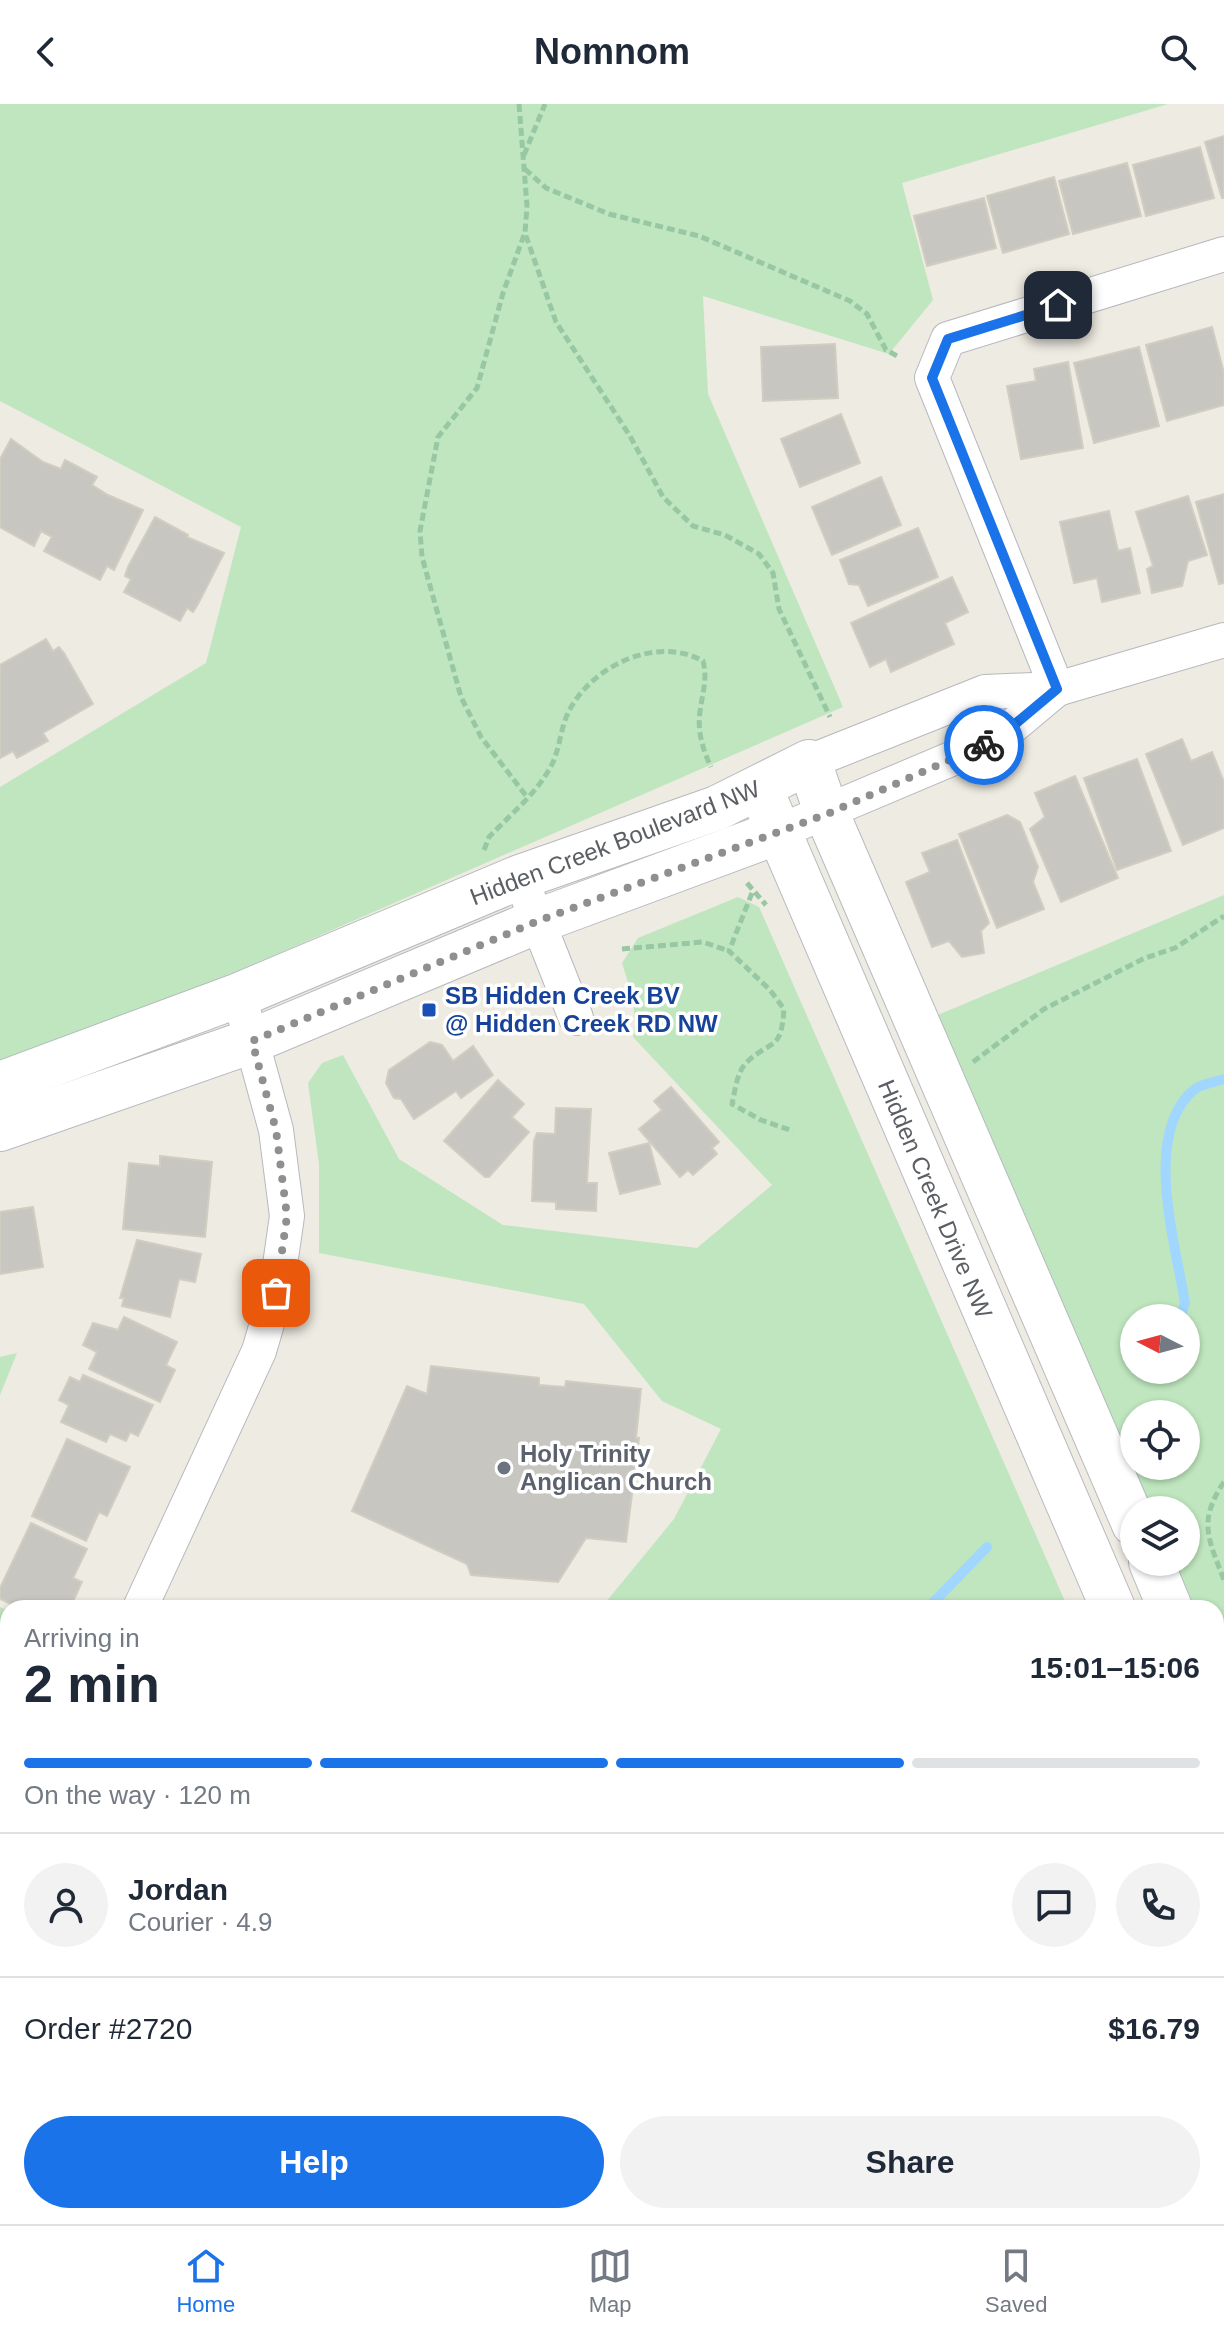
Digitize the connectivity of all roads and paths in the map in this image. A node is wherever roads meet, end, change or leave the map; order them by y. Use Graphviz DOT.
graph roads {
  1 [pos="519,104"];
  2 [pos="545,104"];
  3 [pos="523,156"];
  4 [pos="524,169"];
  5 [pos="525,233"];
  6 [pos="1224,254"];
  7 [pos="899,357"];
  8 [pos="1224,640"];
  9 [pos="1057,689"];
  10 [pos="830,717"];
  11 [pos="809,762"];
  12 [pos="711,767"];
  13 [pos="760,788"];
  14 [pos="527,797"];
  15 [pos="827,814"];
  16 [pos="778,832"];
  17 [pos="503,870"];
  18 [pos="752,893"];
  19 [pos="1224,916"];
  20 [pos="538,921"];
  21 [pos="622,949"];
  22 [pos="729,951"];
  23 [pos="239,995"];
  24 [pos="576,1018"];
  25 [pos="252,1041"];
  26 [pos="969,1064"];
  27 [pos="0,1084"];
  28 [pos="0,1129"];
  29 [pos="793,1131"];
  30 [pos="1224,1482"];
  31 [pos="1122,1496"];
  32 [pos="1157,1576"];
  33 [pos="1224,1580"];
  34 [pos="144,1600"];
  35 [pos="1110,1600"];
  36 [pos="1167,1600"];
  1 -- 3 [label="path"];
  2 -- 3 [label="path"];
  3 -- 4 [label="path"];
  4 -- 5 [label="path"];
  4 -- 7 [label="path"];
  5 -- 10 [label="path"];
  5 -- 14 [label="path"];
  6 -- 9 [label="street"];
  8 -- 9 [label="street"];
  9 -- 11 [label="street, Hidden Creek Boulevard NW"];
  9 -- 15 [label="street, Hidden Creek Boulevard NW"];
  11 -- 13 [label="street, Hidden Creek Boulevard NW"];
  11 -- 15 [label="street"];
  12 -- 14 [label="path"];
  13 -- 16 [label="street, Hidden Creek Drive NW"];
  13 -- 17 [label="street, Hidden Creek Boulevard NW"];
  14 -- 17 [label="path"];
  15 -- 16 [label="street, Hidden Creek Boulevard NW"];
  15 -- 31 [label="street"];
  16 -- 20 [label="street, Hidden Creek Boulevard NW"];
  16 -- 35 [label="street, Hidden Creek Drive NW"];
  17 -- 20 [label="street"];
  17 -- 23 [label="street, Hidden Creek Boulevard NW"];
  18 -- 22 [label="path"];
  19 -- 26 [label="path"];
  20 -- 24 [label="street"];
  20 -- 25 [label="street, Hidden Creek Boulevard NW"];
  21 -- 22 [label="path"];
  22 -- 29 [label="path"];
  23 -- 25 [label="street"];
  23 -- 27 [label="street, Hidden Creek Boulevard NW"];
  25 -- 28 [label="street, Hidden Creek Boulevard NW"];
  25 -- 34 [label="street"];
  30 -- 33 [label="path"];
  32 -- 36 [label="street"];
}
